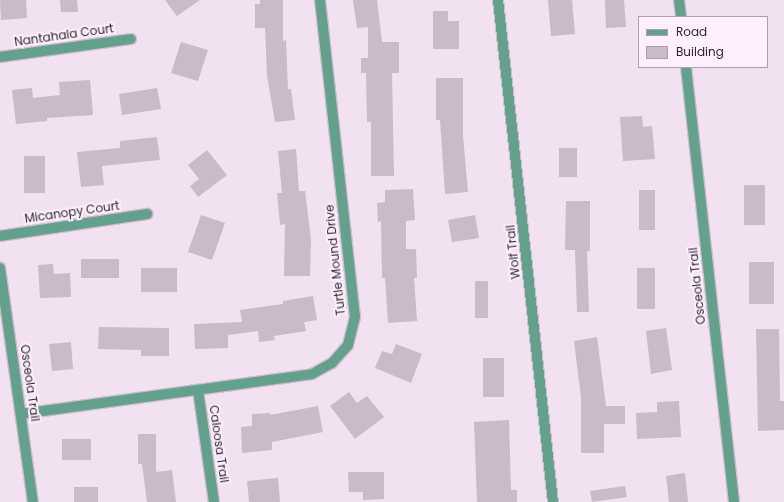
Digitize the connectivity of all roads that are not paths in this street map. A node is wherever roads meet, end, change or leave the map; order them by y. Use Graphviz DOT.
graph roads {
  1 [pos="320,0"];
  2 [pos="498,0"];
  3 [pos="679,0"];
  4 [pos="681,16"];
  5 [pos="130,39"];
  6 [pos="0,57"];
  7 [pos="686,68"];
  8 [pos="147,214"];
  9 [pos="0,236"];
  10 [pos="0,268"];
  11 [pos="198,390"];
  12 [pos="21,414"];
  13 [pos="33,502"];
  14 [pos="214,502"];
  15 [pos="553,502"];
  16 [pos="734,502"];
  1 -- 11 [label="street, Turtle Mound Drive"];
  2 -- 15 [label="street, Wolf Trail"];
  3 -- 4 [label="street"];
  5 -- 6 [label="street, Nantahala Court"];
  7 -- 16 [label="street, Osceola Trail"];
  8 -- 9 [label="street, Micanopy Court"];
  10 -- 12 [label="street, Osceola Trail"];
  11 -- 12 [label="street, Turtle Mound Drive"];
  11 -- 14 [label="street, Caloosa Trail"];
  12 -- 13 [label="street, Osceola Trail"];
}
